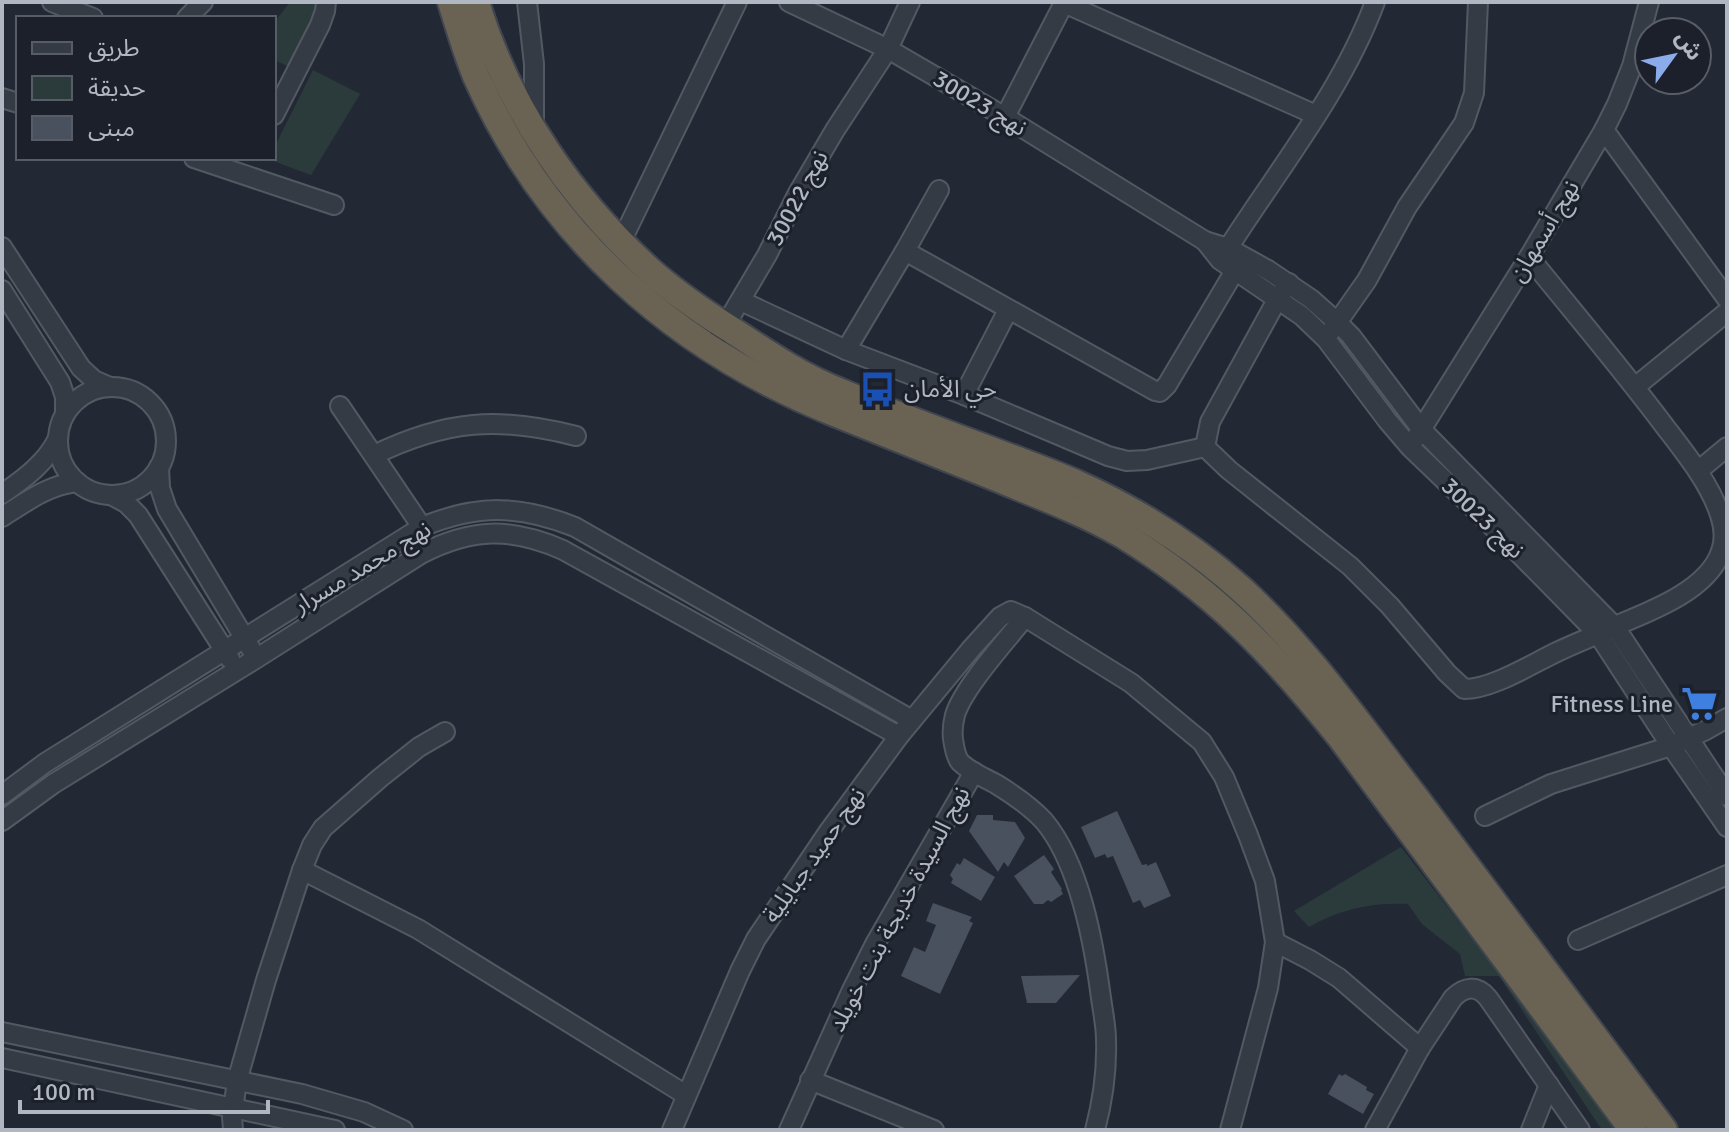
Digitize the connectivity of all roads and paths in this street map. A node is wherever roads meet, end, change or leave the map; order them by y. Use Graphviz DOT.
graph roads {
  1 [pos="52,2"];
  2 [pos="326,2"];
  3 [pos="451,2"];
  4 [pos="476,2"];
  5 [pos="527,2"];
  6 [pos="737,2"];
  7 [pos="789,2"];
  8 [pos="910,2"];
  9 [pos="1064,2"];
  10 [pos="1375,2"];
  11 [pos="1478,2"];
  12 [pos="1649,2"];
  13 [pos="91,12"];
  14 [pos="888,49"];
  15 [pos="276,111"];
  16 [pos="1316,115"];
  17 [pos="1005,117"];
  18 [pos="1604,130"];
  19 [pos="534,131"];
  20 [pos="208,160"];
  21 [pos="248,166"];
  22 [pos="939,190"];
  23 [pos="334,205"];
  24 [pos="621,242"];
  25 [pos="2,247"];
  26 [pos="905,251"];
  27 [pos="1529,257"];
  28 [pos="1232,259"];
  29 [pos="2,290"];
  30 [pos="1284,291"];
  31 [pos="1727,299"];
  32 [pos="741,301"];
  33 [pos="1008,310"];
  34 [pos="1727,312"];
  35 [pos="1338,323"];
  36 [pos="726,326"];
  37 [pos="1325,338"];
  38 [pos="711,349"];
  39 [pos="846,350"];
  40 [pos="110,387"];
  41 [pos="1635,387"];
  42 [pos="964,395"];
  43 [pos="340,406"];
  44 [pos="65,414"];
  45 [pos="1422,430"];
  46 [pos="576,436"];
  47 [pos="58,438"];
  48 [pos="1205,447"];
  49 [pos="1410,447"];
  50 [pos="1727,447"];
  51 [pos="374,455"];
  52 [pos="159,467"];
  53 [pos="1698,471"];
  54 [pos="77,482"];
  55 [pos="4,492"];
  56 [pos="111,495"];
  57 [pos="10,512"];
  58 [pos="2,527"];
  59 [pos="422,527"];
  60 [pos="1722,568"];
  61 [pos="1017,614"];
  62 [pos="1606,630"];
  63 [pos="246,639"];
  64 [pos="225,651"];
  65 [pos="257,658"];
  66 [pos="237,670"];
  67 [pos="1727,718"];
  68 [pos="912,720"];
  69 [pos="445,732"];
  70 [pos="899,736"];
  71 [pos="1689,738"];
  72 [pos="1671,746"];
  73 [pos="974,772"];
  74 [pos="2,795"];
  75 [pos="1727,796"];
  76 [pos="1485,816"];
  77 [pos="2,821"];
  78 [pos="1727,827"];
  79 [pos="302,870"];
  80 [pos="1727,875"];
  81 [pos="1578,940"];
  82 [pos="1275,942"];
  83 [pos="2,1032"];
  84 [pos="1420,1048"];
  85 [pos="2,1058"];
  86 [pos="810,1080"];
  87 [pos="237,1081"];
  88 [pos="1549,1085"];
  89 [pos="686,1095"];
  90 [pos="234,1107"];
  91 [pos="233,1130"];
  92 [pos="335,1130"];
  93 [pos="403,1130"];
  94 [pos="672,1130"];
  95 [pos="789,1130"];
  96 [pos="934,1130"];
  97 [pos="1095,1130"];
  98 [pos="1230,1130"];
  99 [pos="1375,1130"];
  100 [pos="1531,1130"];
  101 [pos="1580,1130"];
  102 [pos="1633,1130"];
  103 [pos="1664,1130"];
  1 -- 13 [label="street"];
  2 -- 15 [label="street"];
  3 -- 38 [label="highway"];
  4 -- 19 [label="highway"];
  5 -- 19 [label="street"];
  6 -- 24 [label="street"];
  7 -- 14 [label="street, نهج 30023"];
  8 -- 14 [label="street, نهج 30022"];
  9 -- 16 [label="street"];
  9 -- 17 [label="street"];
  10 -- 16 [label="street"];
  11 -- 35 [label="street"];
  12 -- 18 [label="street, نهج أسمهان"];
  14 -- 17 [label="street, نهج 30023"];
  14 -- 32 [label="street, نهج 30022"];
  16 -- 28 [label="street"];
  17 -- 28 [label="street, نهج 30023"];
  18 -- 27 [label="street, نهج أسمهان"];
  18 -- 31 [label="street"];
  19 -- 24 [label="highway"];
  20 -- 21 [label="street"];
  21 -- 23 [label="street"];
  22 -- 26 [label="street"];
  24 -- 36 [label="highway"];
  25 -- 40 [label="street"];
  26 -- 33 [label="street"];
  26 -- 39 [label="street"];
  27 -- 41 [label="street"];
  27 -- 45 [label="street, نهج أسمهان"];
  28 -- 30 [label="street, نهج 30023"];
  28 -- 33 [label="street"];
  29 -- 44 [label="street"];
  30 -- 35 [label="street, نهج 30023"];
  30 -- 37 [label="street, نهج 30023"];
  30 -- 48 [label="street"];
  32 -- 36 [label="street, نهج 30022"];
  32 -- 39 [label="street"];
  33 -- 42 [label="street"];
  34 -- 41 [label="street"];
  35 -- 37 [label="street"];
  35 -- 45 [label="street, نهج 30023"];
  36 -- 38 [label="street, نهج 30022"];
  36 -- 103 [label="highway"];
  37 -- 49 [label="street, نهج 30023"];
  38 -- 102 [label="highway"];
  39 -- 42 [label="street"];
  40 -- 44 [label="street"];
  40 -- 52 [label="street"];
  41 -- 53 [label="street"];
  42 -- 48 [label="street"];
  43 -- 51 [label="street"];
  44 -- 47 [label="street"];
  45 -- 49 [label="street, نهج أسمهان"];
  45 -- 62 [label="street, نهج 30023"];
  46 -- 51 [label="street"];
  47 -- 54 [label="street"];
  47 -- 55 [label="street"];
  48 -- 62 [label="street"];
  49 -- 62 [label="street, نهج 30023"];
  50 -- 53 [label="street"];
  51 -- 59 [label="street"];
  52 -- 56 [label="street"];
  52 -- 63 [label="street"];
  53 -- 60 [label="street"];
  54 -- 56 [label="street"];
  54 -- 57 [label="street"];
  56 -- 64 [label="street"];
  57 -- 58 [label="street"];
  59 -- 63 [label="street, نهج محمد مسرار"];
  59 -- 68 [label="street, نهج محمد مسرار"];
  60 -- 62 [label="street"];
  61 -- 68 [label="street, نهج حميد جبايلية"];
  61 -- 73 [label="street, نهج السيدة خديجة بنت خويلد"];
  61 -- 82 [label="street"];
  62 -- 71 [label="street, نهج 30023"];
  62 -- 72 [label="street, نهج 30023"];
  63 -- 64 [label="street, نهج محمد مسرار"];
  63 -- 65 [label="street"];
  64 -- 66 [label="street"];
  64 -- 74 [label="street, نهج محمد مسرار"];
  65 -- 66 [label="street, نهج محمد مسرار"];
  65 -- 70 [label="street, نهج محمد مسرار"];
  66 -- 77 [label="street, نهج محمد مسرار"];
  67 -- 71 [label="street"];
  68 -- 70 [label="street, نهج حميد جبايلية"];
  69 -- 79 [label="street"];
  70 -- 89 [label="street, نهج حميد جبايلية"];
  71 -- 72 [label="street"];
  71 -- 75 [label="street, نهج 30023"];
  72 -- 76 [label="street"];
  72 -- 78 [label="street, نهج 30023"];
  73 -- 86 [label="street, نهج السيدة خديجة بنت خويلد"];
  73 -- 97 [label="street"];
  79 -- 87 [label="street"];
  79 -- 89 [label="street"];
  80 -- 81 [label="street"];
  82 -- 84 [label="street"];
  82 -- 98 [label="street"];
  83 -- 87 [label="street"];
  84 -- 88 [label="street"];
  84 -- 99 [label="street"];
  85 -- 90 [label="street"];
  86 -- 95 [label="street, نهج السيدة خديجة بنت خويلد"];
  86 -- 96 [label="street"];
  87 -- 90 [label="street"];
  87 -- 93 [label="street"];
  88 -- 100 [label="street"];
  88 -- 101 [label="street"];
  89 -- 94 [label="street, نهج حميد جبايلية"];
  90 -- 91 [label="street"];
  90 -- 92 [label="street"];
}
